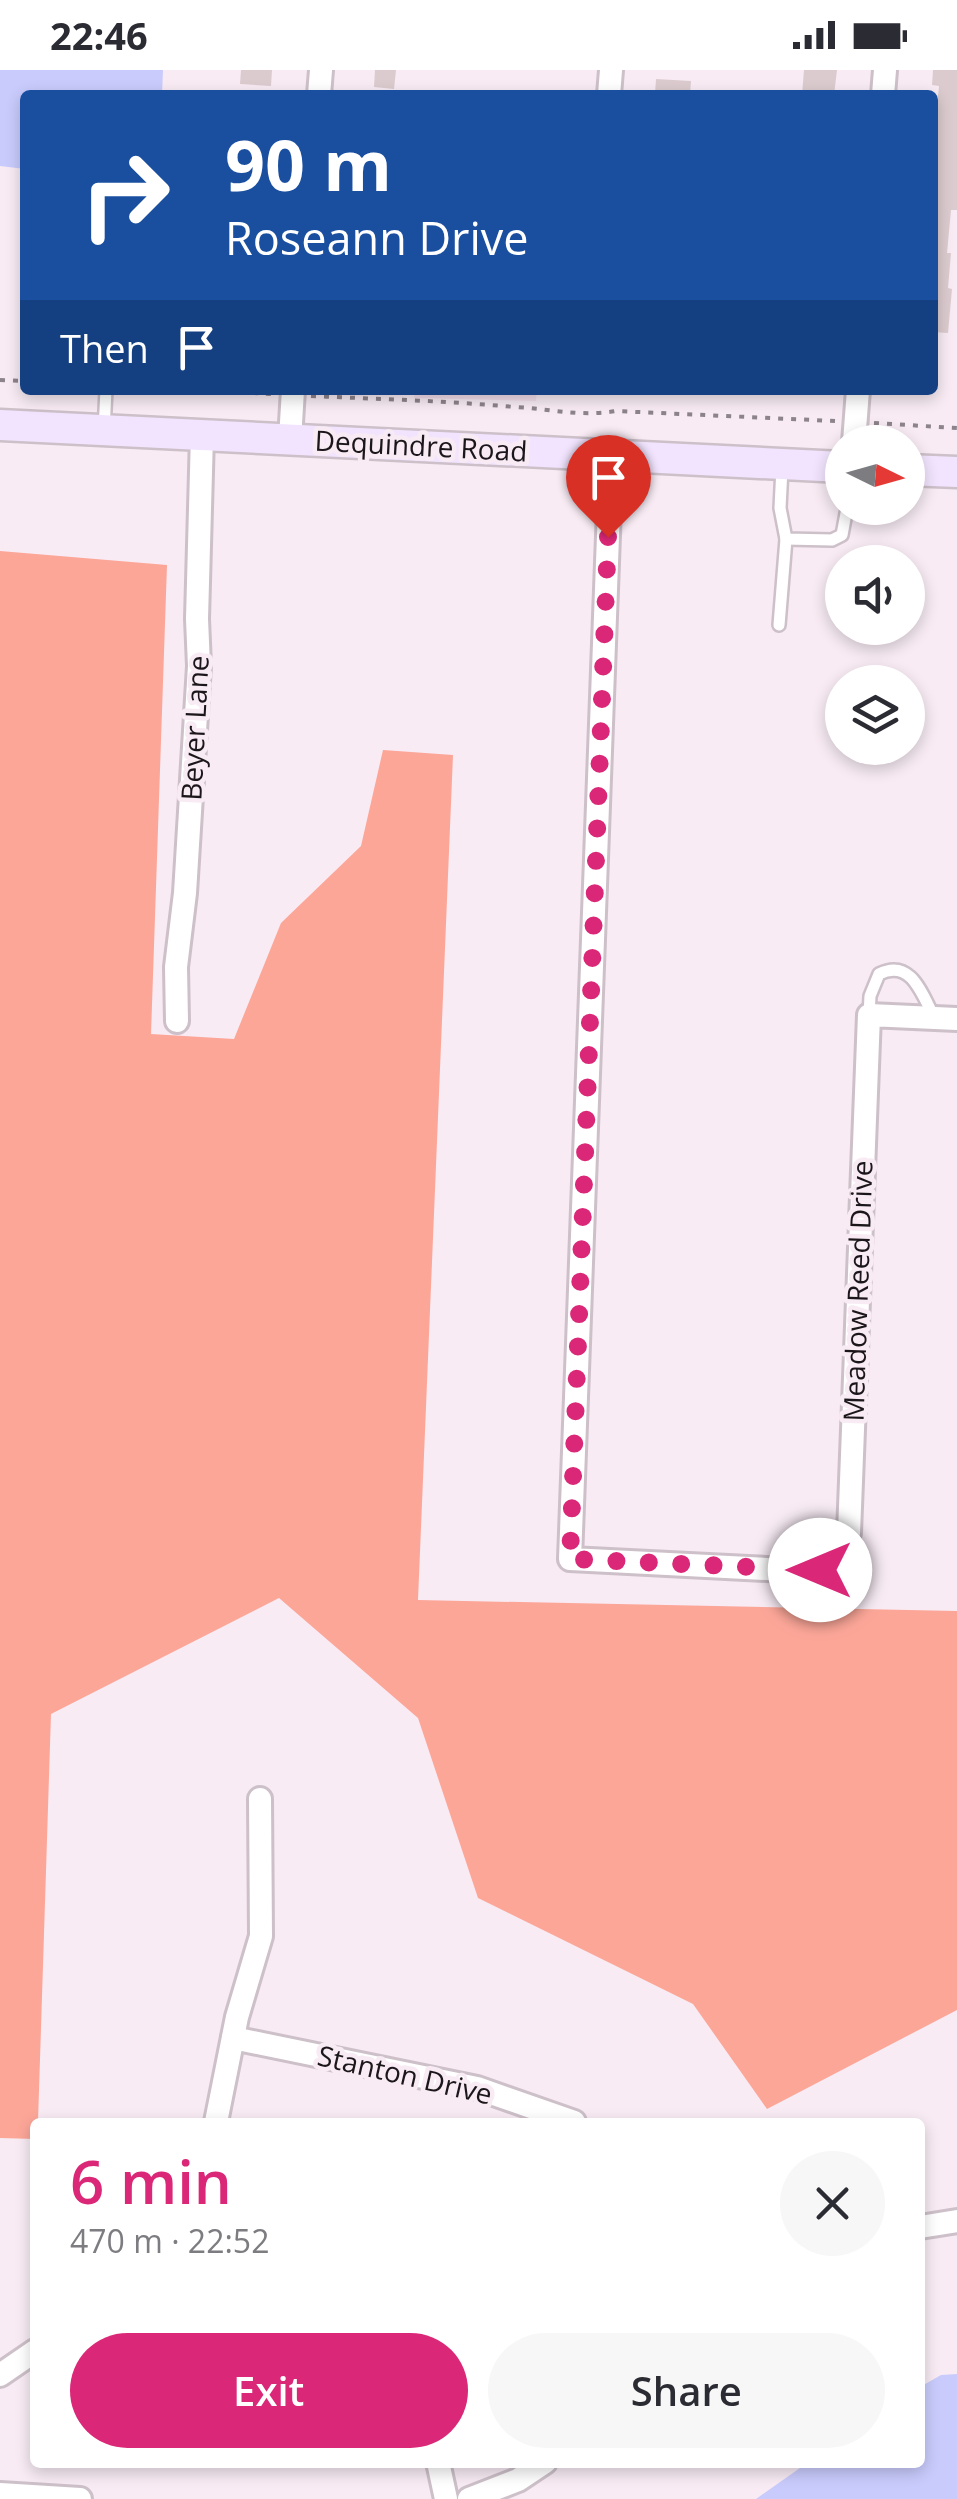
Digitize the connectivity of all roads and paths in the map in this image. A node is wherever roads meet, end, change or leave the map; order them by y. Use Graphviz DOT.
graph roads {
  1 [pos="106,395"];
  2 [pos="294,395"];
  3 [pos="326,395"];
  4 [pos="858,395"];
  5 [pos="841,422"];
  6 [pos="870,423"];
  7 [pos="0,424"];
  8 [pos="855,425"];
  9 [pos="957,428"];
  10 [pos="104,430"];
  11 [pos="202,434"];
  12 [pos="290,439"];
  13 [pos="611,455"];
  14 [pos="782,464"];
  15 [pos="825,466"];
  16 [pos="925,471"];
  17 [pos="957,472"];
  18 [pos="844,525"];
  19 [pos="786,539"];
  20 [pos="779,625"];
  21 [pos="869,1014"];
  22 [pos="946,1018"];
  23 [pos="177,1021"];
  24 [pos="260,1799"];
  25 [pos="233,2038"];
  26 [pos="217,2118"];
  27 [pos="563,2118"];
  28 [pos="957,2221"];
  29 [pos="925,2226"];
  30 [pos="30,2355"];
  31 [pos="0,2376"];
  32 [pos="439,2468"];
  33 [pos="536,2468"];
  34 [pos="0,2494"];
  35 [pos="80,2499"];
  36 [pos="446,2499"];
  37 [pos="469,2499"];
  1 -- 10 [label="lane"];
  2 -- 12 [label="street"];
  3 -- 5 [label="path"];
  4 -- 8 [label="street"];
  6 -- 9 [label="path"];
  7 -- 10 [label="main road, Dequindre Road"];
  10 -- 11 [label="main road, Dequindre Road"];
  11 -- 12 [label="main road, Dequindre Road"];
  11 -- 23 [label="street, Beyer Lane"];
  12 -- 13 [label="main road, Dequindre Road"];
  13 -- 14 [label="main road, Dequindre Road"];
  13 -- 21 [label="street, Meadow Reed Drive"];
  14 -- 15 [label="main road, Dequindre Road"];
  14 -- 19 [label="lane"];
  16 -- 17 [label="main road"];
  18 -- 19 [label="lane"];
  19 -- 20 [label="lane"];
  21 -- 22 [label="street"];
  21 -- 22 [label="lane"];
  24 -- 25 [label="street"];
  25 -- 26 [label="street"];
  25 -- 27 [label="street, Stanton Drive"];
  28 -- 29 [label="street"];
  30 -- 31 [label="street"];
  32 -- 36 [label="street"];
  33 -- 37 [label="street"];
  34 -- 35 [label="street"];
}
